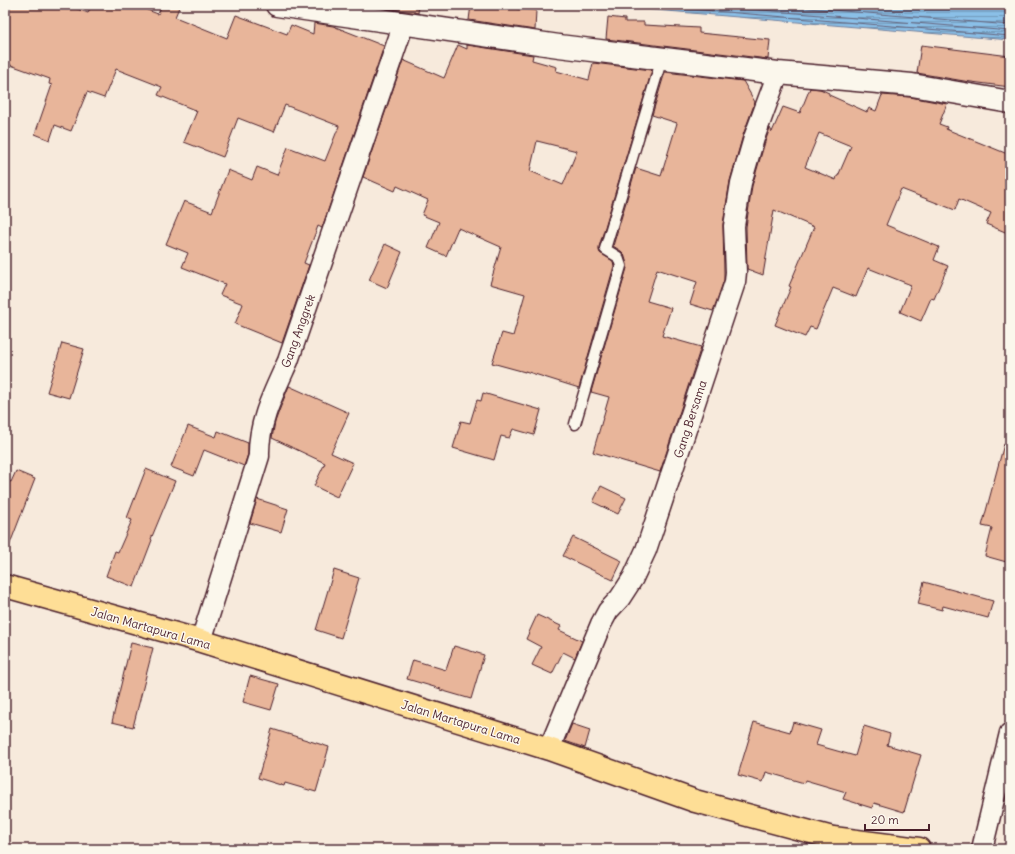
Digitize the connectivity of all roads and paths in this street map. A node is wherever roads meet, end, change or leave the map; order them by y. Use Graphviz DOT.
graph roads {
  1 [pos="277,5"];
  2 [pos="404,23"];
  3 [pos="662,58"];
  4 [pos="778,73"];
  5 [pos="1010,102"];
  6 [pos="575,424"];
  7 [pos="5,586"];
  8 [pos="201,641"];
  9 [pos="1010,733"];
  10 [pos="549,749"];
  11 [pos="919,849"];
  12 [pos="982,849"];
  1 -- 2 [label="street"];
  2 -- 3 [label="street"];
  2 -- 8 [label="street, Gang Anggrek"];
  3 -- 4 [label="street"];
  3 -- 6 [label="lane"];
  4 -- 5 [label="street"];
  4 -- 10 [label="street, Gang Bersama"];
  7 -- 8 [label="main road, Jalan Martapura Lama"];
  8 -- 10 [label="main road, Jalan Martapura Lama"];
  9 -- 12 [label="street"];
  10 -- 11 [label="main road, Jalan Martapura Lama"];
}
